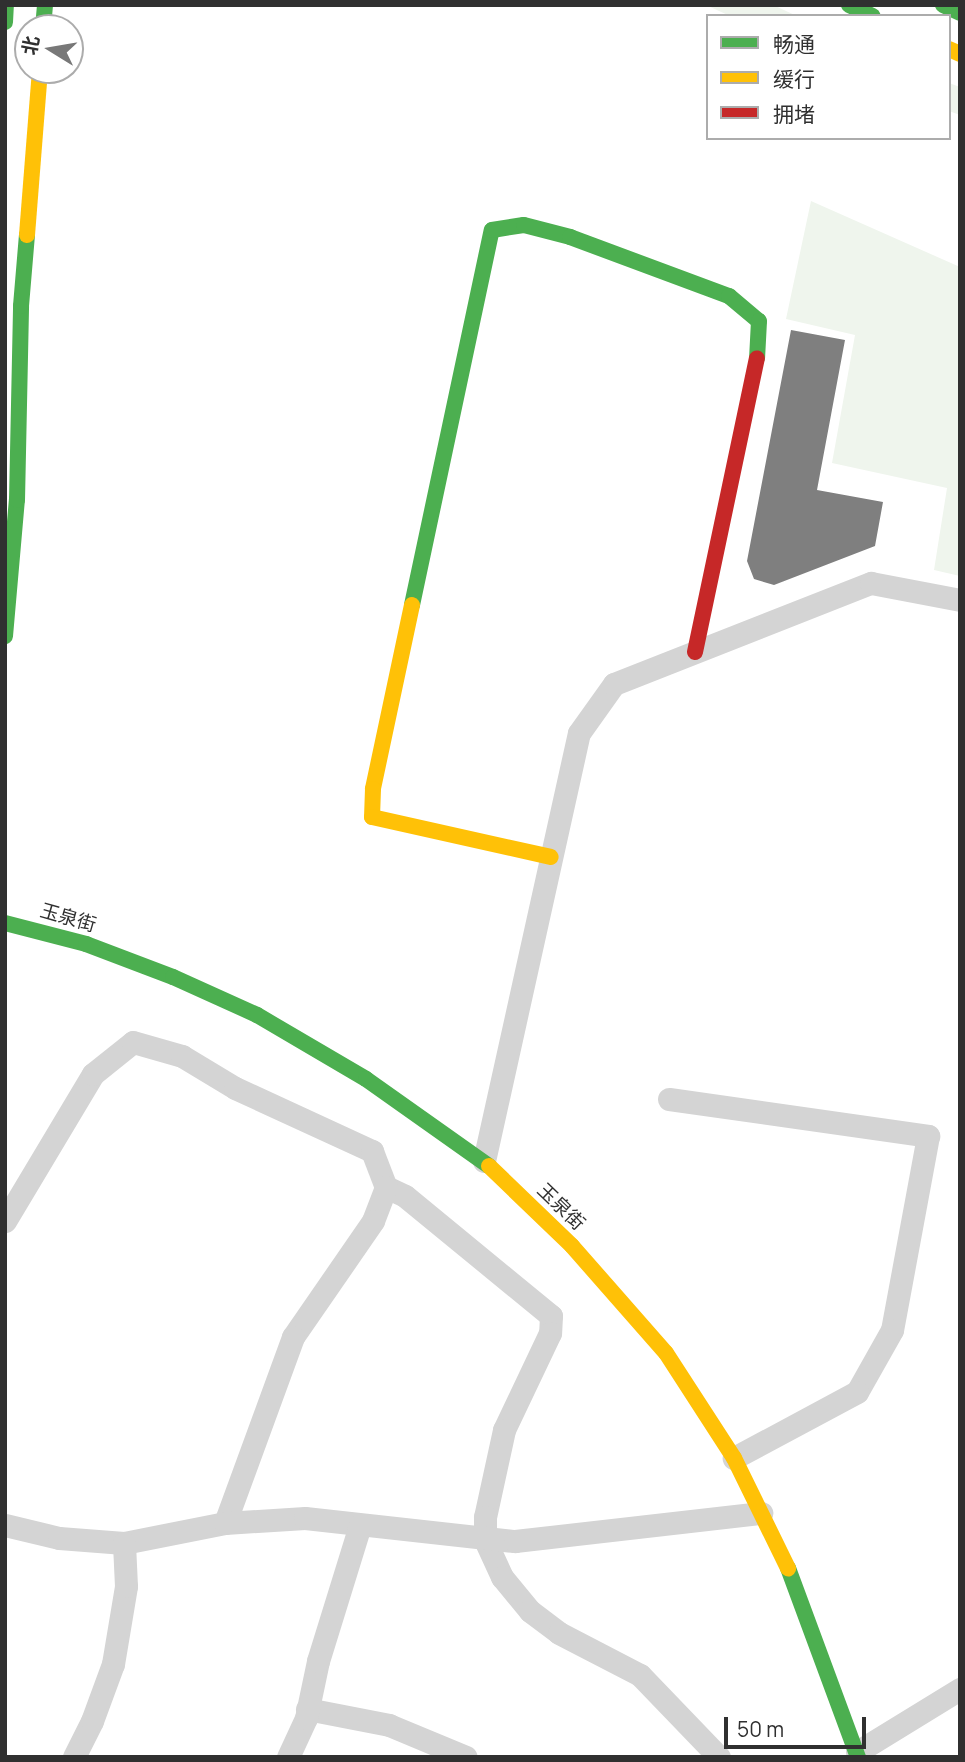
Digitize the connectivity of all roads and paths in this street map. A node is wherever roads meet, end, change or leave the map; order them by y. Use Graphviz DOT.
graph roads {
  1 [pos="6,5"];
  2 [pos="849,5"];
  3 [pos="943,5"];
  4 [pos="960,13"];
  5 [pos="869,14"];
  6 [pos="5,22"];
  7 [pos="39,84"];
  8 [pos="960,600"];
  9 [pos="5,636"];
  10 [pos="695,652"];
  11 [pos="551,857"];
  12 [pos="5,923"];
  13 [pos="668,1099"];
  14 [pos="484,1161"];
  15 [pos="386,1186"];
  16 [pos="5,1221"];
  17 [pos="734,1458"];
  18 [pos="761,1513"];
  19 [pos="225,1523"];
  20 [pos="5,1525"];
  21 [pos="360,1525"];
  22 [pos="485,1540"];
  23 [pos="124,1543"];
  24 [pos="960,1689"];
  25 [pos="307,1709"];
  26 [pos="857,1754"];
  27 [pos="74,1757"];
  28 [pos="288,1757"];
  29 [pos="466,1757"];
  30 [pos="719,1757"];
  1 -- 6 [label="main road"];
  2 -- 5 [label="main road"];
  3 -- 4 [label="main road"];
  7 -- 9 [label="main road"];
  8 -- 10 [label="street"];
  10 -- 11 [label="street"];
  10 -- 11 [label="main road"];
  11 -- 14 [label="street"];
  12 -- 14 [label="main road, 玉泉街"];
  13 -- 17 [label="street"];
  14 -- 17 [label="main road, 玉泉街"];
  15 -- 16 [label="street"];
  15 -- 19 [label="street"];
  15 -- 22 [label="street"];
  17 -- 18 [label="main road, 玉泉街"];
  18 -- 22 [label="street"];
  18 -- 26 [label="main road, 玉泉街"];
  19 -- 21 [label="street"];
  19 -- 23 [label="street"];
  20 -- 23 [label="street"];
  21 -- 22 [label="street"];
  21 -- 25 [label="street"];
  22 -- 30 [label="street"];
  23 -- 27 [label="street"];
  24 -- 26 [label="street"];
  25 -- 28 [label="street"];
  25 -- 29 [label="street"];
}
